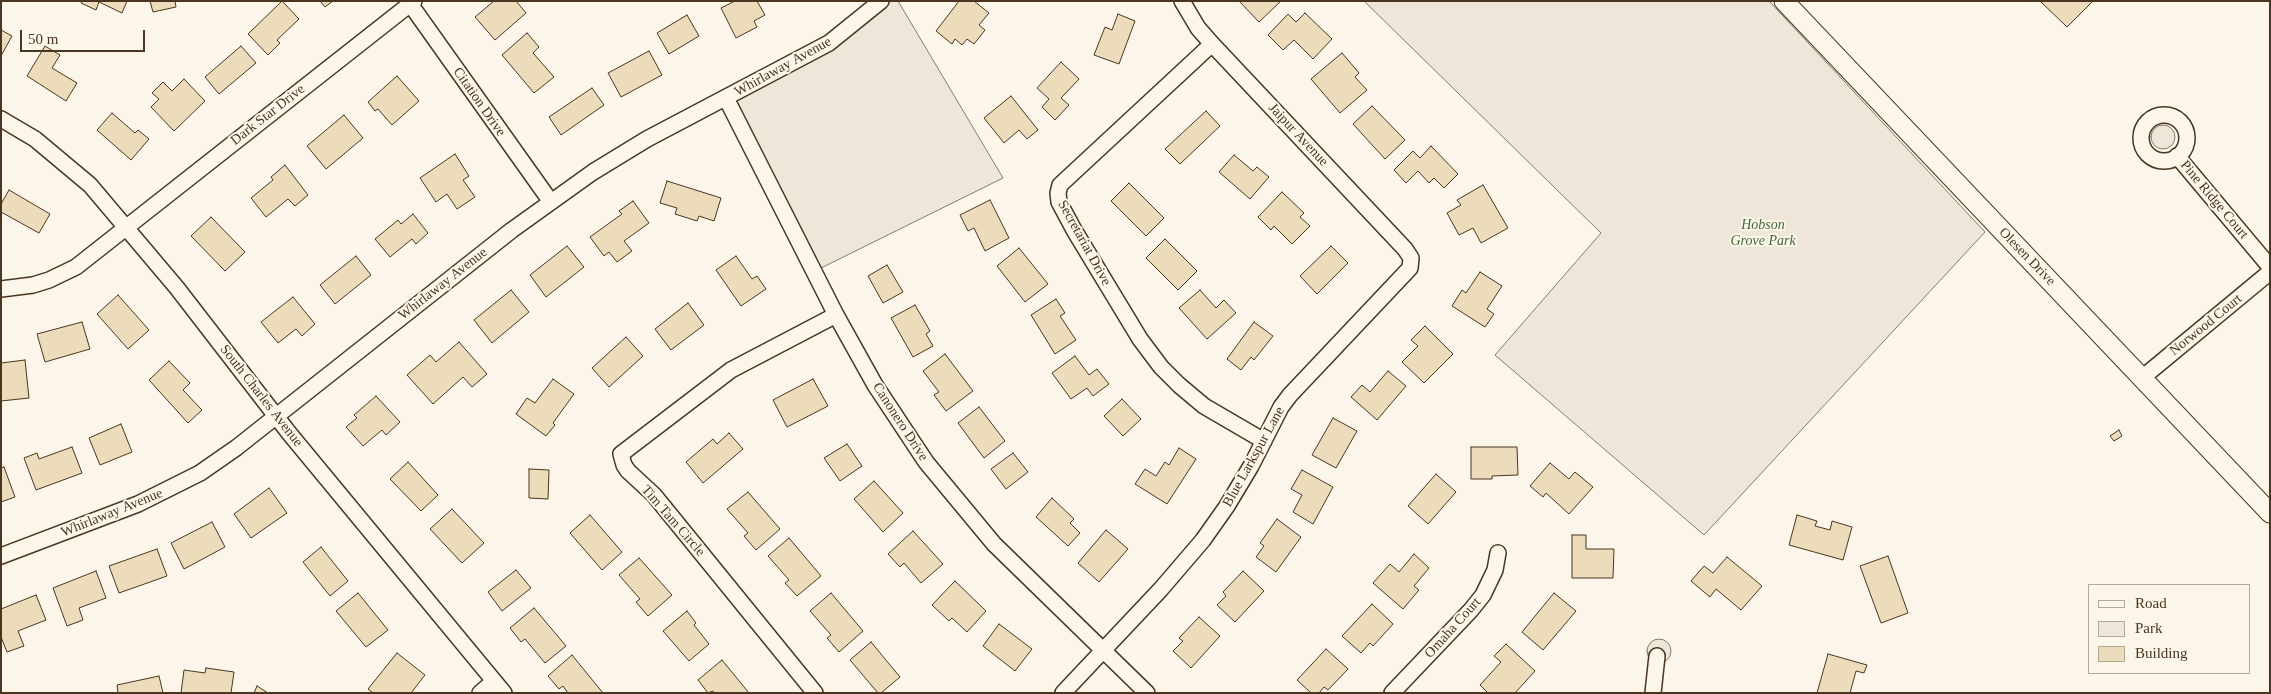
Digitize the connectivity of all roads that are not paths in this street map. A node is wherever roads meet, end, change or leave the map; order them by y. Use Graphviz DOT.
graph roads {
  1 [pos="881,1"];
  2 [pos="1182,1"];
  3 [pos="1784,1"];
  4 [pos="411,2"];
  5 [pos="1212,44"];
  6 [pos="726,98"];
  7 [pos="1,119"];
  8 [pos="2177,156"];
  9 [pos="551,202"];
  10 [pos="127,228"];
  11 [pos="2270,267"];
  12 [pos="1410,268"];
  13 [pos="2270,272"];
  14 [pos="1,289"];
  15 [pos="836,315"];
  16 [pos="2142,378"];
  17 [pos="276,416"];
  18 [pos="1264,441"];
  19 [pos="2270,513"];
  20 [pos="1498,553"];
  21 [pos="1,556"];
  22 [pos="1103,650"];
  23 [pos="1657,656"];
  24 [pos="499,687"];
  25 [pos="480,693"];
  26 [pos="815,693"];
  27 [pos="1063,693"];
  28 [pos="1147,693"];
  29 [pos="1392,693"];
  30 [pos="1653,693"];
  1 -- 6 [label="street, Whirlaway Avenue"];
  2 -- 5 [label="street, Jaipur Avenue"];
  3 -- 16 [label="street, Olesen Drive"];
  4 -- 9 [label="street, Citation Drive"];
  4 -- 10 [label="street, Dark Star Drive"];
  5 -- 12 [label="street, Jaipur Avenue"];
  5 -- 18 [label="street, Secretariat Drive"];
  6 -- 9 [label="street, Whirlaway Avenue"];
  6 -- 15 [label="street, Canonero Drive"];
  7 -- 10 [label="street, South Charles Avenue"];
  8 -- 11 [label="street, Pine Ridge Court"];
  9 -- 17 [label="street, Whirlaway Avenue"];
  10 -- 14 [label="street, Dark Star Drive"];
  10 -- 17 [label="street, South Charles Avenue"];
  12 -- 18 [label="street, Blue Larkspur Lane"];
  13 -- 16 [label="street, Norwood Court"];
  15 -- 22 [label="street, Canonero Drive"];
  15 -- 26 [label="street, Tim Tam Circle"];
  16 -- 19 [label="street, Olesen Drive"];
  17 -- 21 [label="street, Whirlaway Avenue"];
  17 -- 24 [label="street, South Charles Avenue"];
  18 -- 22 [label="street, Blue Larkspur Lane"];
  20 -- 29 [label="street, Omaha Court"];
  22 -- 27 [label="street"];
  22 -- 28 [label="street, Canonero Drive"];
  23 -- 30 [label="street"];
  24 -- 25 [label="street"];
}
